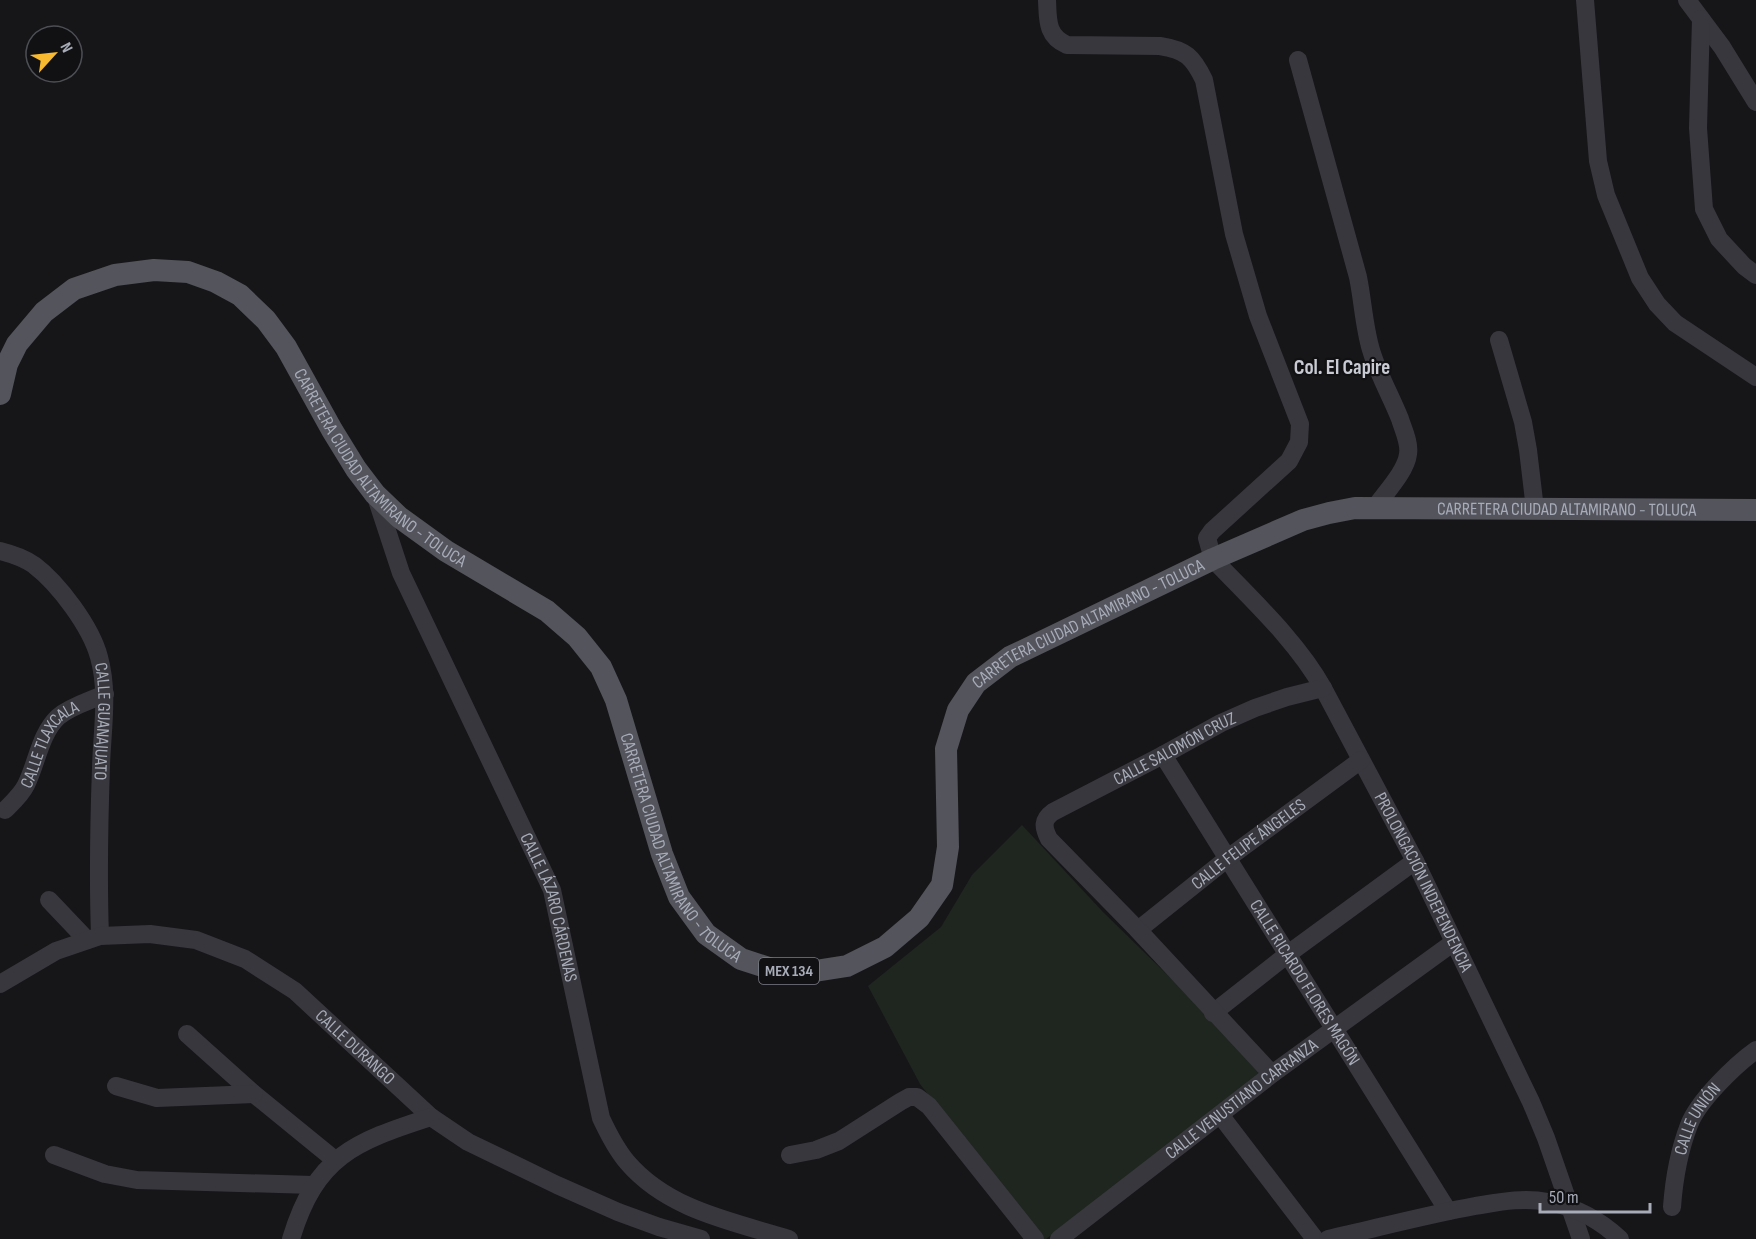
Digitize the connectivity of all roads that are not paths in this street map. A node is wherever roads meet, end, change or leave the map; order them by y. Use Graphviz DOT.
graph roads {
  1 [pos="1047,0"];
  2 [pos="1586,0"];
  3 [pos="1687,0"];
  4 [pos="1701,19"];
  5 [pos="1298,60"];
  6 [pos="1756,102"];
  7 [pos="1756,275"];
  8 [pos="1499,340"];
  9 [pos="1756,377"];
  10 [pos="0,394"];
  11 [pos="375,494"];
  12 [pos="1374,509"];
  13 [pos="1535,509"];
  14 [pos="1755,512"];
  15 [pos="0,551"];
  16 [pos="1213,559"];
  17 [pos="1323,688"];
  18 [pos="105,694"];
  19 [pos="1163,755"];
  20 [pos="1361,760"];
  21 [pos="5,810"];
  22 [pos="1228,858"];
  23 [pos="1415,861"];
  24 [pos="49,900"];
  25 [pos="1138,930"];
  26 [pos="93,938"];
  27 [pos="1454,942"];
  28 [pos="1288,954"];
  29 [pos="0,984"];
  30 [pos="1213,1013"];
  31 [pos="1335,1030"];
  32 [pos="187,1034"];
  33 [pos="1756,1050"];
  34 [pos="1272,1074"];
  35 [pos="116,1086"];
  36 [pos="254,1094"];
  37 [pos="1221,1116"];
  38 [pos="430,1117"];
  39 [pos="54,1155"];
  40 [pos="790,1155"];
  41 [pos="335,1160"];
  42 [pos="313,1185"];
  43 [pos="1569,1206"];
  44 [pos="1672,1207"];
  45 [pos="1448,1211"];
  46 [pos="291,1239"];
  47 [pos="701,1239"];
  48 [pos="789,1239"];
  49 [pos="1035,1239"];
  50 [pos="1059,1239"];
  51 [pos="1315,1239"];
  52 [pos="1328,1239"];
  53 [pos="1581,1239"];
  54 [pos="1620,1239"];
  1 -- 16 [label="street"];
  2 -- 9 [label="street"];
  3 -- 4 [label="street"];
  4 -- 6 [label="street"];
  4 -- 7 [label="street"];
  5 -- 12 [label="street"];
  8 -- 13 [label="street"];
  10 -- 11 [label="main road, CARRETERA CIUDAD ALTAMIRANO - TOLUCA / MEX 134"];
  11 -- 16 [label="main road, CARRETERA CIUDAD ALTAMIRANO - TOLUCA / MEX 134"];
  11 -- 48 [label="street, CALLE LÁZARO CÁRDENAS"];
  12 -- 13 [label="main road, CARRETERA CIUDAD ALTAMIRANO - TOLUCA / MEX 134"];
  12 -- 16 [label="main road, CARRETERA CIUDAD ALTAMIRANO - TOLUCA / MEX 134"];
  13 -- 14 [label="main road, CARRETERA CIUDAD ALTAMIRANO - TOLUCA / MEX 134"];
  15 -- 18 [label="street, CALLE GUANAJUATO"];
  16 -- 17 [label="street, PROLONGACIÓN INDEPENDENCIA"];
  17 -- 19 [label="street, CALLE SALOMÓN CRUZ"];
  17 -- 20 [label="street, PROLONGACIÓN INDEPENDENCIA"];
  18 -- 21 [label="street, CALLE TLAXCALA"];
  18 -- 26 [label="street, CALLE GUANAJUATO"];
  19 -- 22 [label="street, CALLE RICARDO FLORES MAGÓN"];
  19 -- 25 [label="street, CALLE SALOMÓN CRUZ"];
  20 -- 22 [label="street, CALLE FELIPE ÁNGELES"];
  20 -- 23 [label="street, PROLONGACIÓN INDEPENDENCIA"];
  22 -- 25 [label="street, CALLE FELIPE ÁNGELES"];
  22 -- 28 [label="street, CALLE RICARDO FLORES MAGÓN"];
  23 -- 27 [label="street, PROLONGACIÓN INDEPENDENCIA"];
  23 -- 28 [label="street"];
  24 -- 26 [label="street"];
  25 -- 30 [label="street"];
  26 -- 29 [label="street, CALLE DURANGO"];
  26 -- 38 [label="street, CALLE DURANGO"];
  27 -- 31 [label="street, CALLE VENUSTIANO CARRANZA"];
  27 -- 43 [label="street, PROLONGACIÓN INDEPENDENCIA"];
  28 -- 30 [label="street"];
  28 -- 31 [label="street, CALLE RICARDO FLORES MAGÓN"];
  30 -- 34 [label="street"];
  31 -- 34 [label="street, CALLE VENUSTIANO CARRANZA"];
  31 -- 45 [label="street, CALLE RICARDO FLORES MAGÓN"];
  32 -- 36 [label="street"];
  33 -- 44 [label="street, CALLE UNIÓN"];
  34 -- 37 [label="street, CALLE VENUSTIANO CARRANZA"];
  35 -- 36 [label="street"];
  36 -- 41 [label="street"];
  37 -- 50 [label="street, CALLE VENUSTIANO CARRANZA"];
  37 -- 51 [label="street"];
  38 -- 41 [label="street"];
  38 -- 47 [label="street, CALLE DURANGO"];
  39 -- 42 [label="street"];
  40 -- 49 [label="street"];
  41 -- 42 [label="street"];
  42 -- 46 [label="street"];
  43 -- 45 [label="street"];
  43 -- 53 [label="street, PROLONGACIÓN INDEPENDENCIA"];
  43 -- 54 [label="street"];
  45 -- 52 [label="street"];
}
